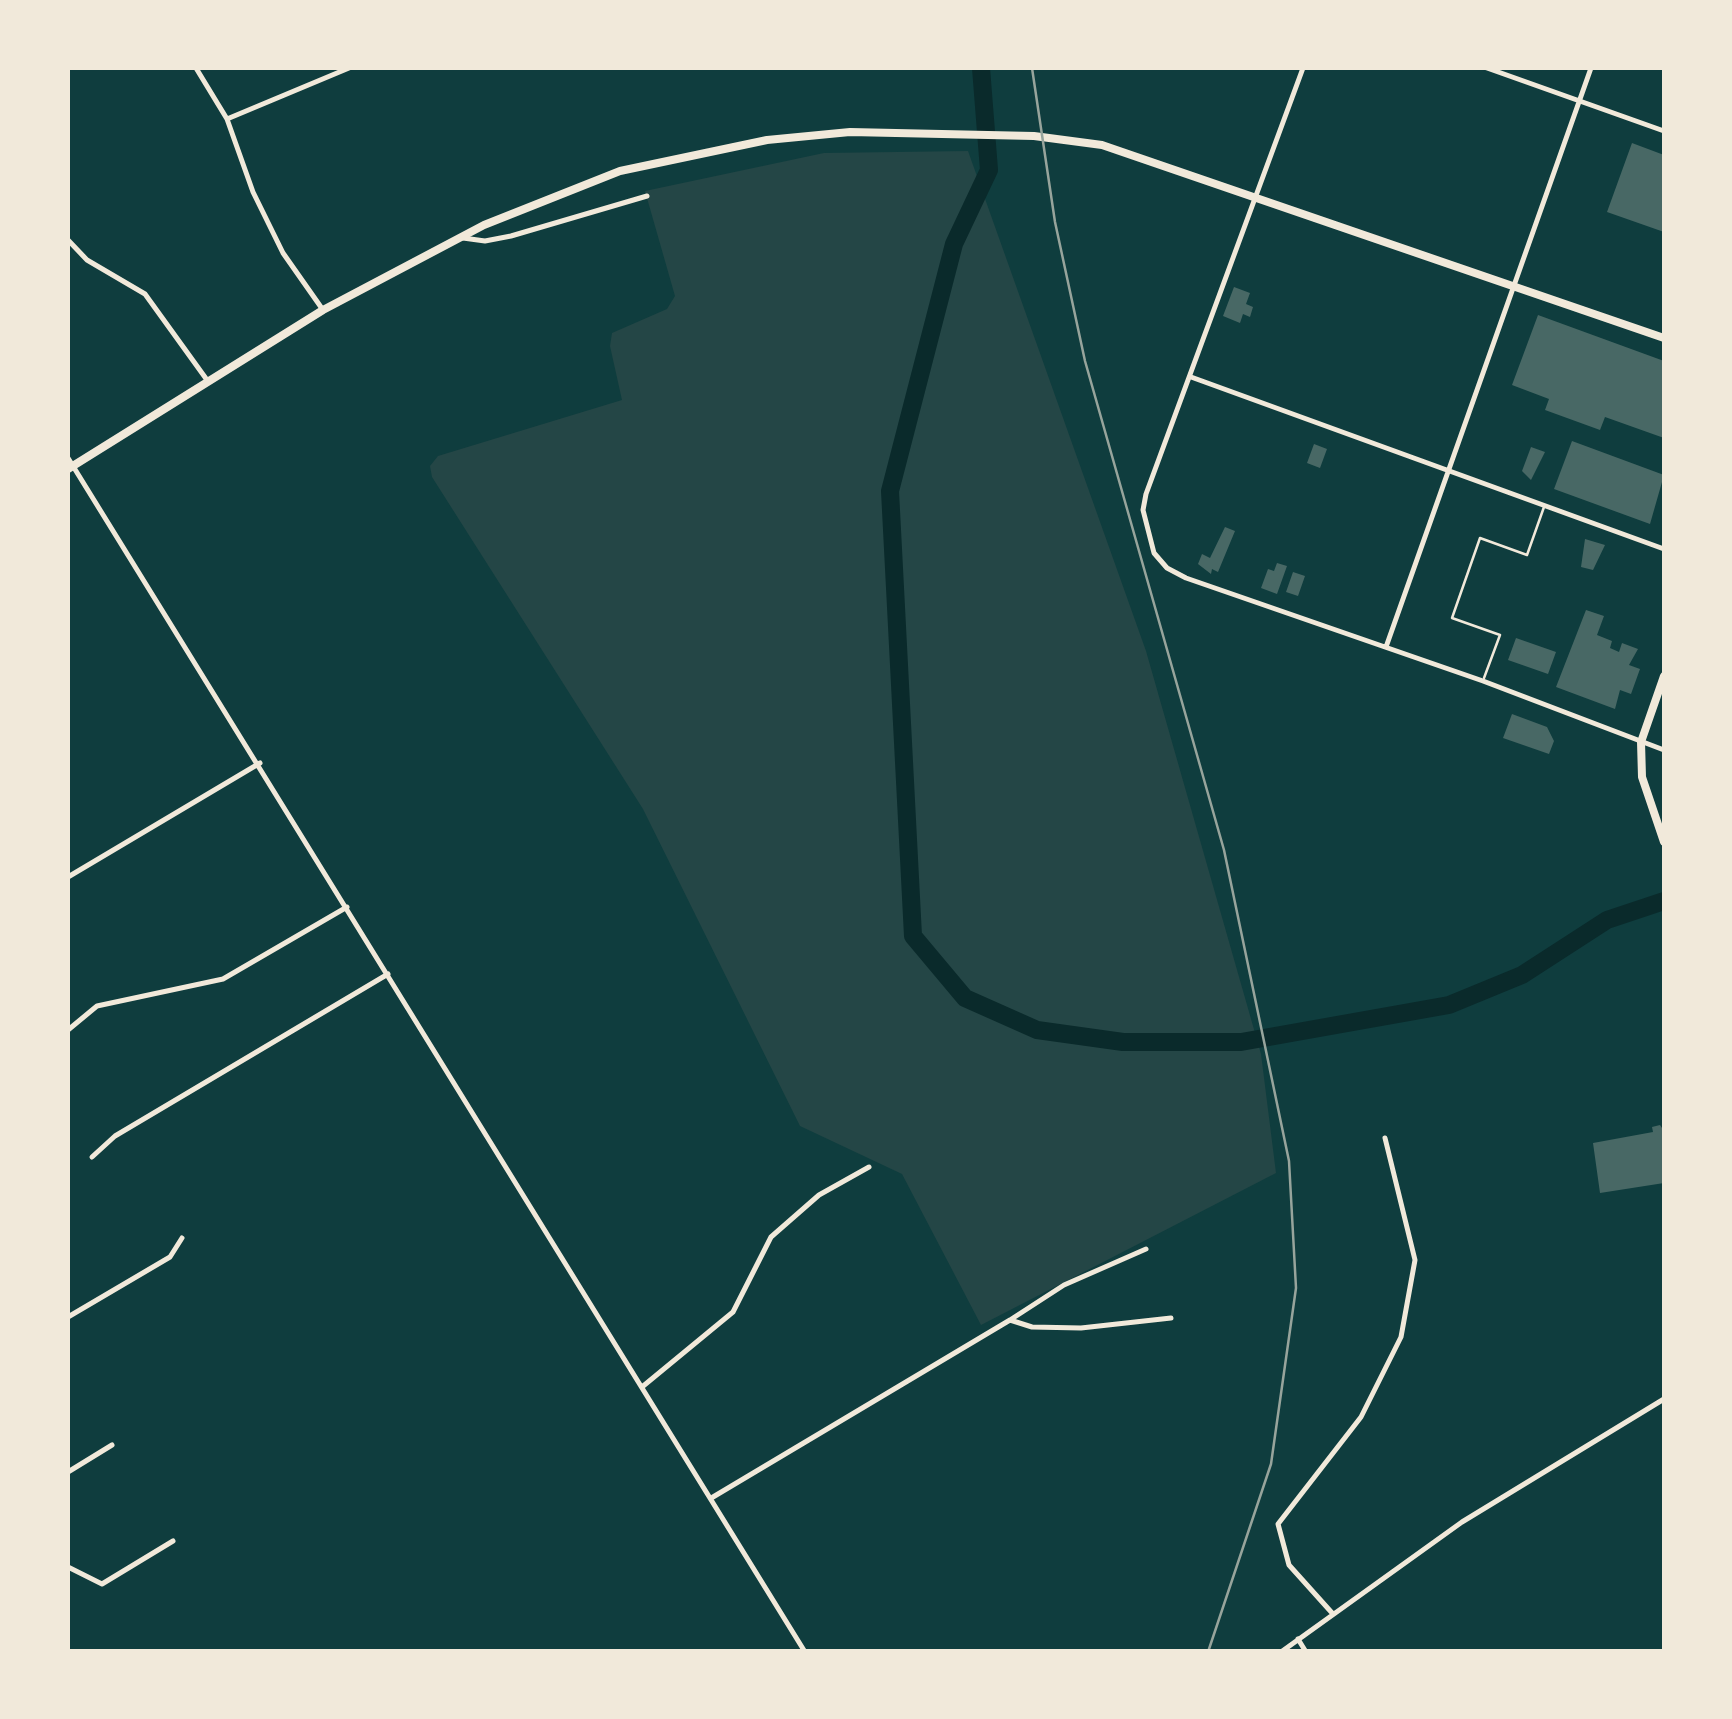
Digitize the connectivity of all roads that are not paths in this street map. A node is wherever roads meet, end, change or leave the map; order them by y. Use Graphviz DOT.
graph roads {
  1 [pos="196,68"];
  2 [pos="349,68"];
  3 [pos="1303,68"];
  4 [pos="1488,68"];
  5 [pos="1591,68"];
  6 [pos="1579,100"];
  7 [pos="227,119"];
  8 [pos="1664,131"];
  9 [pos="1256,195"];
  10 [pos="648,196"];
  11 [pos="460,237"];
  12 [pos="68,240"];
  13 [pos="1511,285"];
  14 [pos="323,310"];
  15 [pos="1664,338"];
  16 [pos="1191,377"];
  17 [pos="207,380"];
  18 [pos="69,464"];
  19 [pos="1447,470"];
  20 [pos="1545,506"];
  21 [pos="1664,549"];
  22 [pos="1386,647"];
  23 [pos="1664,676"];
  24 [pos="1484,681"];
  25 [pos="1641,742"];
  26 [pos="1664,750"];
  27 [pos="260,763"];
  28 [pos="1664,842"];
  29 [pos="68,877"];
  30 [pos="347,907"];
  31 [pos="388,974"];
  32 [pos="68,1030"];
  33 [pos="1386,1138"];
  34 [pos="92,1157"];
  35 [pos="869,1166"];
  36 [pos="182,1238"];
  37 [pos="1146,1248"];
  38 [pos="68,1317"];
  39 [pos="1172,1318"];
  40 [pos="1010,1320"];
  41 [pos="642,1386"];
  42 [pos="1664,1399"];
  43 [pos="112,1445"];
  44 [pos="68,1472"];
  45 [pos="713,1497"];
  46 [pos="173,1541"];
  47 [pos="68,1567"];
  48 [pos="1333,1614"];
  49 [pos="1298,1638"];
  50 [pos="805,1652"];
  51 [pos="1282,1652"];
  52 [pos="1306,1652"];
  1 -- 7 [label="street"];
  2 -- 7 [label="street"];
  3 -- 9 [label="street"];
  4 -- 6 [label="street"];
  5 -- 6 [label="street"];
  6 -- 8 [label="street"];
  6 -- 13 [label="street"];
  7 -- 14 [label="street"];
  9 -- 11 [label="main road"];
  9 -- 13 [label="main road"];
  9 -- 16 [label="street"];
  10 -- 11 [label="street"];
  11 -- 14 [label="main road"];
  12 -- 17 [label="street"];
  13 -- 15 [label="main road"];
  13 -- 19 [label="street"];
  14 -- 17 [label="main road"];
  16 -- 19 [label="street"];
  16 -- 22 [label="street"];
  17 -- 18 [label="main road"];
  18 -- 27 [label="street"];
  19 -- 20 [label="street"];
  19 -- 22 [label="street"];
  20 -- 21 [label="street"];
  20 -- 24 [label="lane"];
  22 -- 24 [label="street"];
  23 -- 25 [label="main road"];
  24 -- 25 [label="street"];
  25 -- 26 [label="street"];
  25 -- 28 [label="main road"];
  27 -- 29 [label="street"];
  27 -- 30 [label="street"];
  30 -- 31 [label="street"];
  30 -- 32 [label="street"];
  31 -- 34 [label="street"];
  31 -- 41 [label="street"];
  33 -- 48 [label="street"];
  35 -- 41 [label="street"];
  36 -- 38 [label="street"];
  37 -- 40 [label="street"];
  39 -- 40 [label="street"];
  40 -- 45 [label="street"];
  41 -- 45 [label="street"];
  42 -- 48 [label="street"];
  43 -- 44 [label="street"];
  45 -- 50 [label="street"];
  46 -- 47 [label="street"];
  48 -- 49 [label="street"];
  49 -- 51 [label="street"];
  49 -- 52 [label="street"];
}
